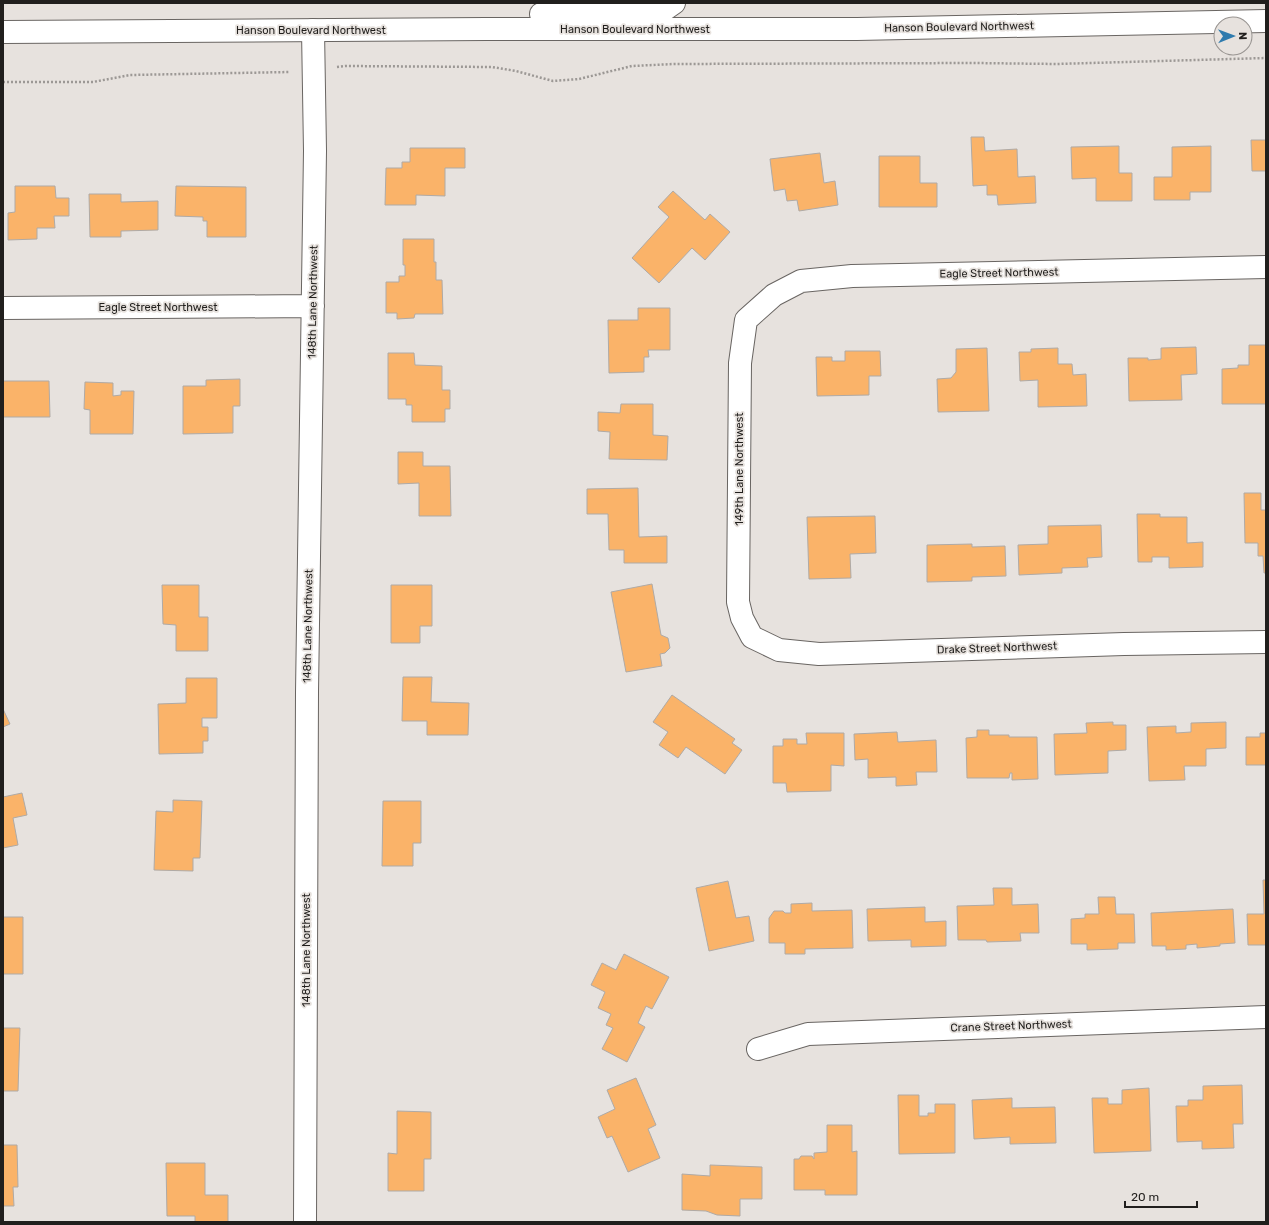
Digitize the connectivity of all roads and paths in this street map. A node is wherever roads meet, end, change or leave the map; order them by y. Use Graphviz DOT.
graph roads {
  1 [pos="674,3"];
  2 [pos="1266,21"];
  3 [pos="347,29"];
  4 [pos="313,30"];
  5 [pos="3,32"];
  6 [pos="1266,58"];
  7 [pos="346,66"];
  8 [pos="288,72"];
  9 [pos="3,82"];
  10 [pos="1266,267"];
  11 [pos="313,306"];
  12 [pos="3,308"];
  13 [pos="746,320"];
  14 [pos="742,618"];
  15 [pos="1266,642"];
  16 [pos="1266,1017"];
  17 [pos="758,1049"];
  18 [pos="305,1222"];
  1 -- 3 [label="street"];
  2 -- 3 [label="street, Hanson Boulevard Northwest"];
  3 -- 4 [label="street, Hanson Boulevard Northwest"];
  4 -- 5 [label="street, Hanson Boulevard Northwest"];
  4 -- 11 [label="street, 148th Lane Northwest"];
  6 -- 7 [label="path"];
  8 -- 9 [label="path"];
  10 -- 13 [label="street, Eagle Street Northwest"];
  11 -- 12 [label="street, Eagle Street Northwest"];
  11 -- 18 [label="street, 148th Lane Northwest"];
  13 -- 14 [label="street, 149th Lane Northwest"];
  14 -- 15 [label="street, Drake Street Northwest"];
  16 -- 17 [label="street, Crane Street Northwest"];
}
